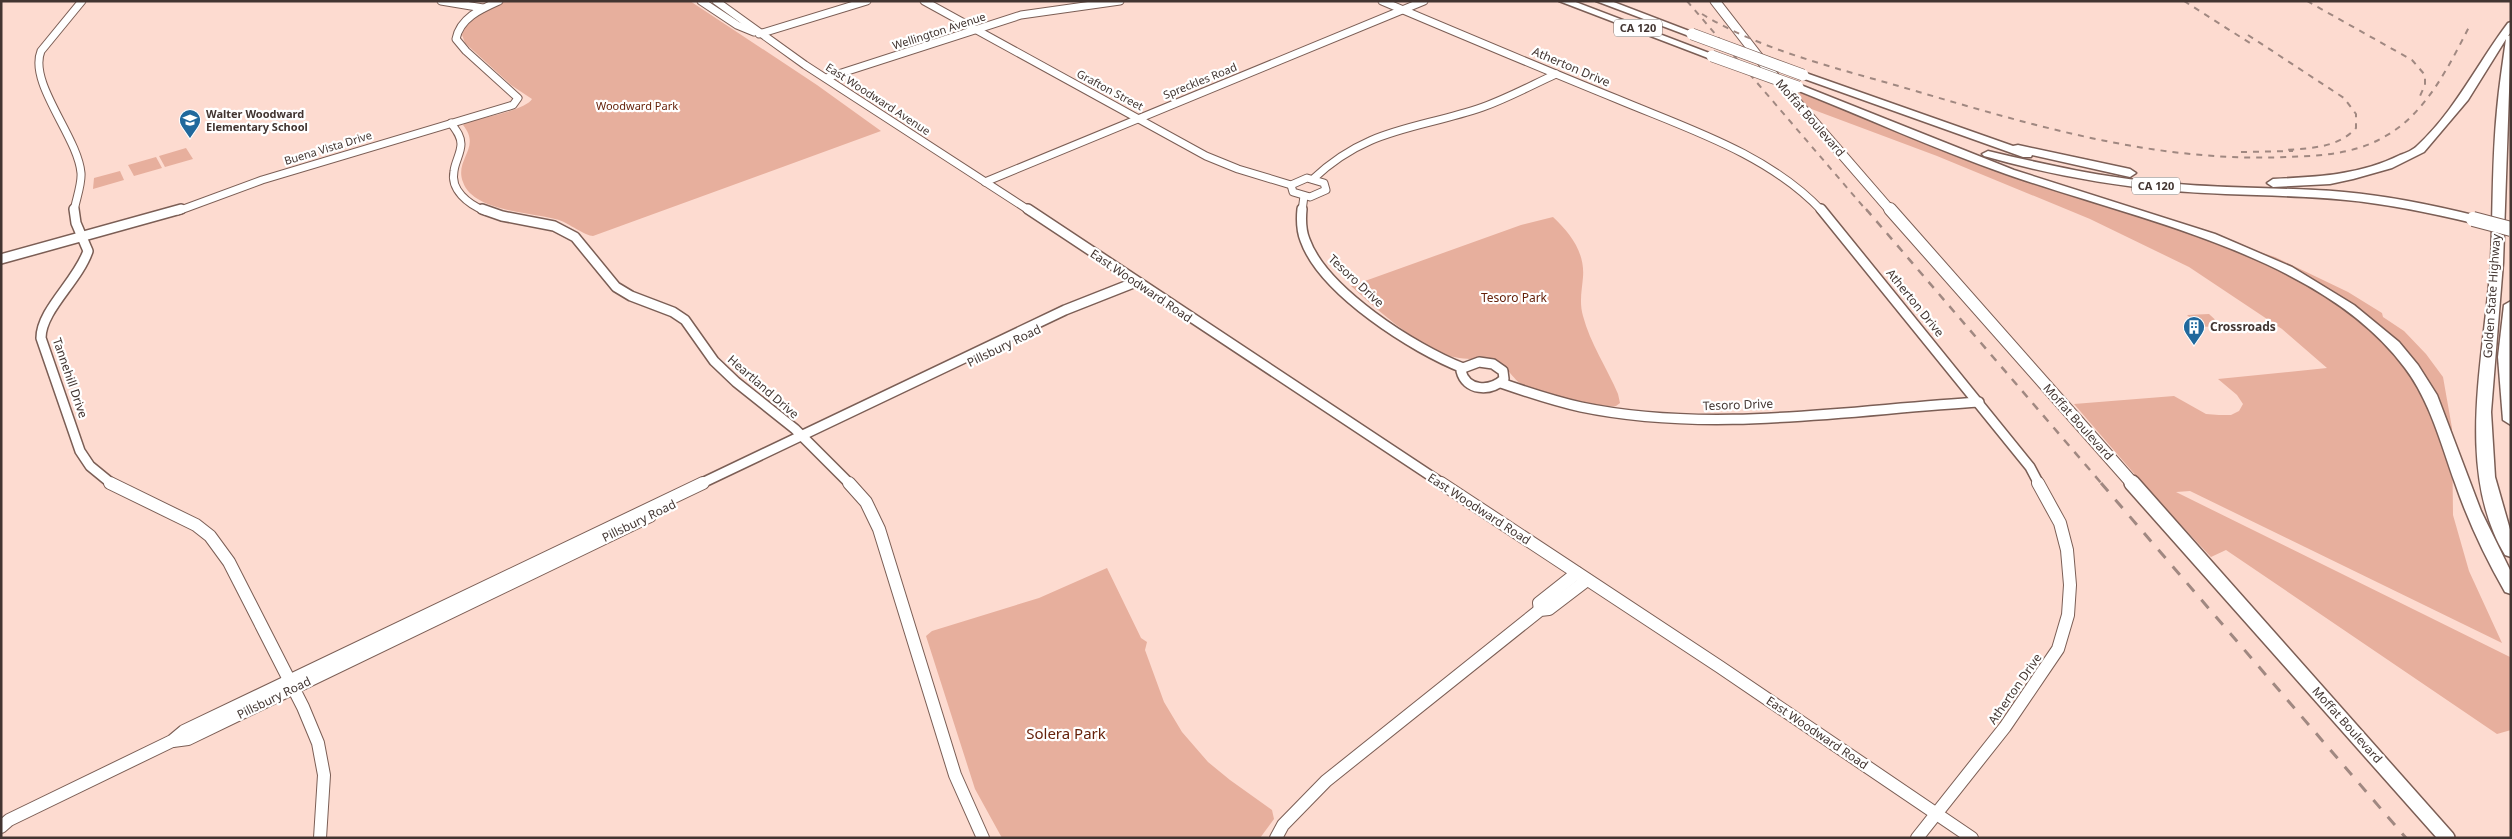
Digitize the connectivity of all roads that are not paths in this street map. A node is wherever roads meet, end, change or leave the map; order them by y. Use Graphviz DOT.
graph roads {
  1 [pos="82,1"];
  2 [pos="441,1"];
  3 [pos="499,1"];
  4 [pos="701,1"];
  5 [pos="716,1"];
  6 [pos="867,1"];
  7 [pos="924,1"];
  8 [pos="1120,1"];
  9 [pos="1382,1"];
  10 [pos="1424,1"];
  11 [pos="1564,1"];
  12 [pos="1601,1"];
  13 [pos="1716,1"];
  14 [pos="483,8"];
  15 [pos="1402,10"];
  16 [pos="2511,25"];
  17 [pos="976,30"];
  18 [pos="759,34"];
  19 [pos="2511,38"];
  20 [pos="1559,75"];
  21 [pos="826,78"];
  22 [pos="1848,106"];
  23 [pos="1139,119"];
  24 [pos="451,123"];
  25 [pos="1968,134"];
  26 [pos="1313,179"];
  27 [pos="985,182"];
  28 [pos="1291,185"];
  29 [pos="1304,196"];
  30 [pos="2473,218"];
  31 [pos="2511,228"];
  32 [pos="82,237"];
  33 [pos="1,259"];
  34 [pos="1136,282"];
  35 [pos="2511,305"];
  36 [pos="1463,368"];
  37 [pos="1501,383"];
  38 [pos="1979,402"];
  39 [pos="2511,420"];
  40 [pos="803,438"];
  41 [pos="2511,551"];
  42 [pos="1577,573"];
  43 [pos="1587,580"];
  44 [pos="2511,588"];
  45 [pos="1540,610"];
  46 [pos="291,685"];
  47 [pos="1935,813"];
  48 [pos="4,822"];
  49 [pos="320,838"];
  50 [pos="984,838"];
  51 [pos="1276,838"];
  52 [pos="1917,838"];
  53 [pos="1972,838"];
  54 [pos="2446,838"];
  1 -- 32 [label="street, Tannehill Drive"];
  2 -- 14 [label="street"];
  3 -- 14 [label="street, Buena Vista Drive"];
  4 -- 18 [label="street, East Woodward Avenue"];
  5 -- 18 [label="street, East Woodward Avenue"];
  6 -- 18 [label="street"];
  7 -- 17 [label="street, Grafton Street"];
  8 -- 17 [label="street, Wellington Avenue"];
  9 -- 15 [label="street, Atherton Drive"];
  10 -- 15 [label="street, Spreckles Road"];
  11 -- 22 [label="highway, CA 120, bridge"];
  12 -- 25 [label="highway, CA 120, bridge"];
  13 -- 54 [label="main road, Moffat Boulevard"];
  14 -- 24 [label="street, Buena Vista Drive"];
  15 -- 20 [label="street, Atherton Drive"];
  15 -- 23 [label="street, Spreckles Road"];
  16 -- 25 [label="highway, CA 120"];
  17 -- 21 [label="street, Wellington Avenue"];
  17 -- 23 [label="street, Grafton Street"];
  18 -- 21 [label="street, East Woodward Avenue"];
  19 -- 41 [label="highway, Golden State Highway"];
  20 -- 26 [label="street"];
  20 -- 38 [label="street, Atherton Drive"];
  21 -- 27 [label="street, East Woodward Avenue"];
  22 -- 30 [label="highway, CA 120"];
  22 -- 44 [label="highway"];
  23 -- 27 [label="street, Spreckles Road"];
  23 -- 28 [label="street, Grafton Street"];
  24 -- 32 [label="street, Buena Vista Drive"];
  24 -- 40 [label="street, Heartland Drive"];
  25 -- 30 [label="highway"];
  26 -- 28 [label="street"];
  26 -- 29 [label="street"];
  27 -- 34 [label="street, East Woodward Road"];
  28 -- 29 [label="street"];
  29 -- 36 [label="street, Tesoro Drive"];
  30 -- 31 [label="highway, CA 120, bridge"];
  32 -- 33 [label="street, Buena Vista Drive"];
  32 -- 46 [label="street, Tannehill Drive"];
  34 -- 40 [label="street, Pillsbury Road"];
  34 -- 42 [label="street, East Woodward Road"];
  35 -- 39 [label="highway, Golden State Highway"];
  36 -- 37 [label="street"];
  36 -- 37 [label="street"];
  37 -- 38 [label="street, Tesoro Drive"];
  38 -- 47 [label="street, Atherton Drive"];
  40 -- 46 [label="street, Pillsbury Road"];
  40 -- 50 [label="street, Heartland Drive"];
  42 -- 43 [label="street, East Woodward Road"];
  42 -- 45 [label="street"];
  43 -- 45 [label="street"];
  43 -- 47 [label="street, East Woodward Road"];
  45 -- 51 [label="street"];
  46 -- 48 [label="street, Pillsbury Road"];
  46 -- 49 [label="street, Tannehill Drive"];
  47 -- 52 [label="street, Atherton Drive"];
  47 -- 53 [label="street, East Woodward Road"];
}
